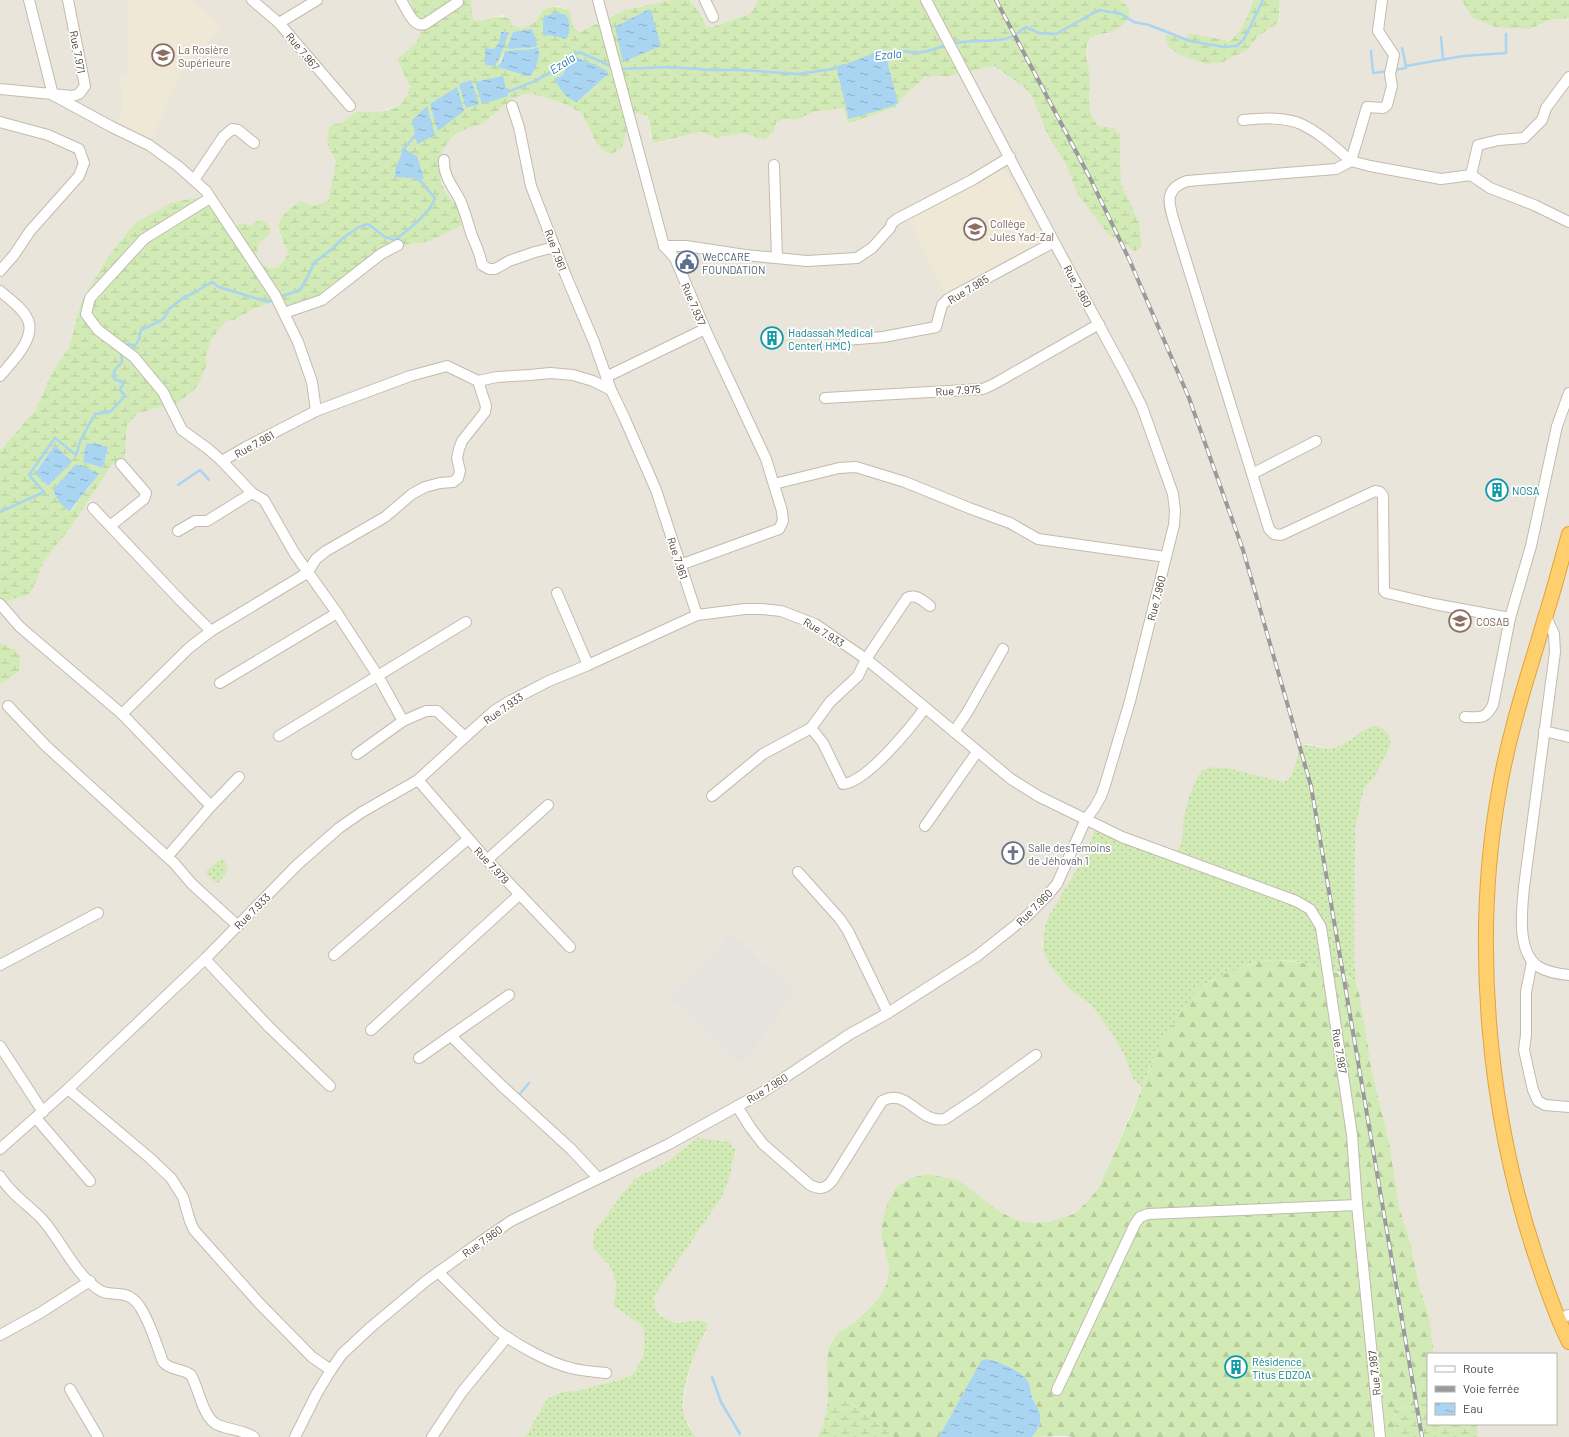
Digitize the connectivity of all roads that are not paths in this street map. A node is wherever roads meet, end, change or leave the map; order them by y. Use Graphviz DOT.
graph roads {
  1 [pos="29,0"];
  2 [pos="68,0"];
  3 [pos="252,0"];
  4 [pos="317,0"];
  5 [pos="401,0"];
  6 [pos="598,0"];
  7 [pos="705,0"];
  8 [pos="926,0"];
  9 [pos="1382,0"];
  10 [pos="458,2"];
  11 [pos="713,17"];
  12 [pos="279,23"];
  13 [pos="1569,77"];
  14 [pos="0,89"];
  15 [pos="53,95"];
  16 [pos="350,106"];
  17 [pos="512,106"];
  18 [pos="1243,120"];
  19 [pos="0,122"];
  20 [pos="254,143"];
  21 [pos="1010,157"];
  22 [pos="444,160"];
  23 [pos="1351,161"];
  24 [pos="774,165"];
  25 [pos="1471,175"];
  26 [pos="194,180"];
  27 [pos="210,198"];
  28 [pos="1569,222"];
  29 [pos="1054,242"];
  30 [pos="398,245"];
  31 [pos="664,246"];
  32 [pos="555,247"];
  33 [pos="777,258"];
  34 [pos="0,271"];
  35 [pos="0,291"];
  36 [pos="284,313"];
  37 [pos="1099,324"];
  38 [pos="705,329"];
  39 [pos="845,340"];
  40 [pos="0,376"];
  41 [pos="606,377"];
  42 [pos="478,381"];
  43 [pos="611,390"];
  44 [pos="1569,393"];
  45 [pos="825,398"];
  46 [pos="316,411"];
  47 [pos="1316,441"];
  48 [pos="222,461"];
  49 [pos="121,464"];
  50 [pos="1252,474"];
  51 [pos="774,484"];
  52 [pos="252,493"];
  53 [pos="92,508"];
  54 [pos="110,526"];
  55 [pos="178,531"];
  56 [pos="1569,534"];
  57 [pos="1166,557"];
  58 [pos="680,565"];
  59 [pos="306,573"];
  60 [pos="557,593"];
  61 [pos="0,604"];
  62 [pos="930,606"];
  63 [pos="337,613"];
  64 [pos="697,615"];
  65 [pos="1546,617"];
  66 [pos="1510,618"];
  67 [pos="466,622"];
  68 [pos="211,631"];
  69 [pos="1003,649"];
  70 [pos="866,660"];
  71 [pos="588,665"];
  72 [pos="378,676"];
  73 [pos="220,683"];
  74 [pos="8,706"];
  75 [pos="925,708"];
  76 [pos="122,714"];
  77 [pos="1465,717"];
  78 [pos="403,720"];
  79 [pos="811,728"];
  80 [pos="1544,731"];
  81 [pos="954,732"];
  82 [pos="279,736"];
  83 [pos="465,737"];
  84 [pos="1569,737"];
  85 [pos="977,752"];
  86 [pos="357,754"];
  87 [pos="239,777"];
  88 [pos="418,780"];
  89 [pos="712,796"];
  90 [pos="548,805"];
  91 [pos="211,806"];
  92 [pos="1086,819"];
  93 [pos="925,826"];
  94 [pos="468,839"];
  95 [pos="167,858"];
  96 [pos="487,860"];
  97 [pos="798,872"];
  98 [pos="520,894"];
  99 [pos="98,913"];
  100 [pos="238,926"];
  101 [pos="570,947"];
  102 [pos="334,955"];
  103 [pos="205,959"];
  104 [pos="1532,962"];
  105 [pos="0,965"];
  106 [pos="1569,975"];
  107 [pos="509,995"];
  108 [pos="888,1013"];
  109 [pos="371,1030"];
  110 [pos="451,1036"];
  111 [pos="0,1046"];
  112 [pos="1036,1055"];
  113 [pos="419,1058"];
  114 [pos="330,1086"];
  115 [pos="68,1089"];
  116 [pos="738,1106"];
  117 [pos="1569,1108"];
  118 [pos="39,1115"];
  119 [pos="0,1149"];
  120 [pos="0,1176"];
  121 [pos="598,1178"];
  122 [pos="90,1181"];
  123 [pos="1357,1204"];
  124 [pos="438,1272"];
  125 [pos="90,1281"];
  126 [pos="1563,1317"];
  127 [pos="0,1335"];
  128 [pos="507,1337"];
  129 [pos="1569,1342"];
  130 [pos="331,1370"];
  131 [pos="606,1373"];
  132 [pos="70,1389"];
  133 [pos="1057,1390"];
  134 [pos="98,1437"];
  135 [pos="254,1437"];
  136 [pos="295,1437"];
  137 [pos="432,1437"];
  138 [pos="1380,1437"];
  1 -- 15 [label="street"];
  2 -- 15 [label="street, Rue 7.971"];
  3 -- 12 [label="street, Rue 7.967"];
  4 -- 12 [label="street"];
  5 -- 10 [label="street"];
  6 -- 31 [label="street"];
  7 -- 11 [label="street"];
  8 -- 21 [label="street, Rue 7.960"];
  9 -- 23 [label="street"];
  12 -- 16 [label="street, Rue 7.967"];
  13 -- 25 [label="street"];
  14 -- 15 [label="street, Rue 7.971"];
  15 -- 26 [label="street"];
  17 -- 32 [label="street, Rue 7.961"];
  18 -- 23 [label="street"];
  19 -- 34 [label="street"];
  20 -- 26 [label="street"];
  21 -- 29 [label="street, Rue 7.960"];
  21 -- 33 [label="street"];
  22 -- 32 [label="street"];
  23 -- 25 [label="street"];
  23 -- 50 [label="street"];
  24 -- 33 [label="street"];
  25 -- 28 [label="street"];
  26 -- 27 [label="street"];
  27 -- 36 [label="street"];
  27 -- 48 [label="street"];
  29 -- 37 [label="street, Rue 7.960"];
  29 -- 39 [label="street, Rue 7.985"];
  30 -- 36 [label="street"];
  31 -- 33 [label="street"];
  31 -- 38 [label="street, Rue 7.937"];
  32 -- 41 [label="street, Rue 7.961"];
  35 -- 40 [label="street"];
  36 -- 46 [label="street"];
  37 -- 45 [label="street, Rue 7.975"];
  37 -- 57 [label="street, Rue 7.960"];
  38 -- 41 [label="street"];
  38 -- 51 [label="street, Rue 7.937"];
  41 -- 43 [label="street, Rue 7.961"];
  42 -- 43 [label="street"];
  42 -- 46 [label="street, Rue 7.961"];
  42 -- 59 [label="street"];
  43 -- 58 [label="street, Rue 7.961"];
  44 -- 66 [label="street"];
  46 -- 48 [label="street, Rue 7.961"];
  47 -- 50 [label="street"];
  48 -- 52 [label="street, Rue 7.961"];
  49 -- 54 [label="street"];
  50 -- 66 [label="street"];
  51 -- 57 [label="street"];
  51 -- 58 [label="street, Rue 7.937"];
  52 -- 55 [label="street"];
  52 -- 59 [label="street, Rue 7.961"];
  53 -- 54 [label="street"];
  54 -- 68 [label="street"];
  56 -- 65 [label="highway"];
  57 -- 92 [label="street, Rue 7.960"];
  58 -- 64 [label="street, Rue 7.961"];
  59 -- 63 [label="street, Rue 7.961"];
  59 -- 68 [label="street"];
  60 -- 71 [label="street"];
  61 -- 76 [label="street"];
  62 -- 70 [label="street"];
  63 -- 72 [label="street, Rue 7.961"];
  63 -- 73 [label="street"];
  64 -- 70 [label="street, Rue 7.933"];
  64 -- 71 [label="street, Rue 7.933"];
  65 -- 80 [label="street"];
  65 -- 126 [label="highway"];
  66 -- 77 [label="street"];
  67 -- 72 [label="street"];
  68 -- 76 [label="street"];
  69 -- 81 [label="street"];
  70 -- 75 [label="street, Rue 7.933"];
  70 -- 79 [label="street"];
  71 -- 83 [label="street, Rue 7.933"];
  72 -- 78 [label="street, Rue 7.961"];
  72 -- 82 [label="street"];
  74 -- 95 [label="street"];
  75 -- 79 [label="street"];
  75 -- 81 [label="street, Rue 7.933"];
  76 -- 91 [label="street"];
  78 -- 83 [label="street"];
  78 -- 86 [label="street"];
  79 -- 89 [label="street"];
  80 -- 84 [label="street"];
  80 -- 104 [label="street"];
  81 -- 85 [label="street, Rue 7.933"];
  83 -- 88 [label="street, Rue 7.933"];
  85 -- 92 [label="street, Rue 7.933"];
  85 -- 93 [label="street"];
  87 -- 91 [label="street"];
  88 -- 94 [label="street, Rue 7.979"];
  88 -- 100 [label="street, Rue 7.933"];
  90 -- 96 [label="street"];
  91 -- 95 [label="street"];
  92 -- 108 [label="street, Rue 7.960"];
  92 -- 123 [label="street, Rue 7.987"];
  94 -- 96 [label="street, Rue 7.979"];
  94 -- 102 [label="street"];
  95 -- 100 [label="street"];
  96 -- 98 [label="street, Rue 7.979"];
  97 -- 108 [label="street"];
  98 -- 101 [label="street, Rue 7.979"];
  98 -- 109 [label="street"];
  99 -- 105 [label="street"];
  100 -- 103 [label="street, Rue 7.933"];
  103 -- 114 [label="street"];
  103 -- 115 [label="street, Rue 7.933"];
  104 -- 106 [label="street"];
  104 -- 117 [label="street"];
  107 -- 110 [label="street"];
  108 -- 116 [label="street, Rue 7.960"];
  110 -- 113 [label="street"];
  110 -- 121 [label="street"];
  111 -- 118 [label="street"];
  112 -- 116 [label="street"];
  115 -- 118 [label="street, Rue 7.933"];
  115 -- 130 [label="street"];
  116 -- 121 [label="street, Rue 7.960"];
  118 -- 119 [label="street, Rue 7.933"];
  118 -- 122 [label="street"];
  120 -- 125 [label="street"];
  121 -- 124 [label="street, Rue 7.960"];
  123 -- 133 [label="street"];
  123 -- 138 [label="street, Rue 7.987"];
  124 -- 128 [label="street"];
  124 -- 130 [label="street, Rue 7.960"];
  125 -- 127 [label="street"];
  125 -- 135 [label="street"];
  126 -- 129 [label="highway"];
  128 -- 131 [label="street"];
  128 -- 137 [label="street"];
  130 -- 136 [label="street, Rue 7.960"];
  132 -- 134 [label="street"];
}
